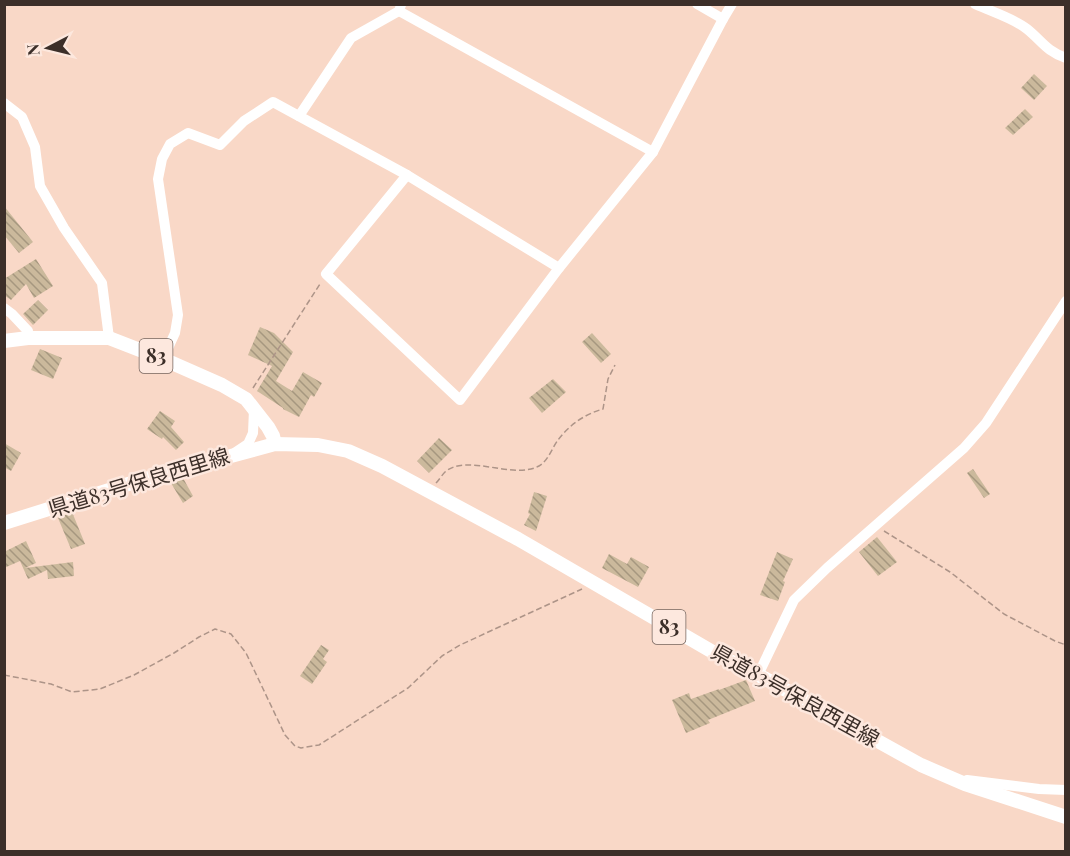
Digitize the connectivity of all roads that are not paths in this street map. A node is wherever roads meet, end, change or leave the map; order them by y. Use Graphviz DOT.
graph roads {
  1 [pos="697,4"];
  2 [pos="732,4"];
  3 [pos="975,4"];
  4 [pos="400,8"];
  5 [pos="723,19"];
  6 [pos="1065,58"];
  7 [pos="4,103"];
  8 [pos="299,117"];
  9 [pos="653,152"];
  10 [pos="406,175"];
  11 [pos="559,268"];
  12 [pos="1065,301"];
  13 [pos="4,308"];
  14 [pos="28,338"];
  15 [pos="109,339"];
  16 [pos="4,341"];
  17 [pos="163,358"];
  18 [pos="250,404"];
  19 [pos="274,444"];
  20 [pos="234,454"];
  21 [pos="4,523"];
  22 [pos="758,675"];
  23 [pos="953,779"];
  24 [pos="1065,790"];
  25 [pos="1065,817"];
  1 -- 5 [label="street"];
  2 -- 5 [label="street"];
  3 -- 6 [label="street"];
  4 -- 8 [label="street"];
  4 -- 9 [label="street"];
  5 -- 9 [label="street"];
  7 -- 15 [label="street"];
  8 -- 10 [label="street"];
  8 -- 17 [label="street"];
  9 -- 11 [label="street"];
  10 -- 11 [label="street"];
  10 -- 11 [label="street"];
  12 -- 22 [label="street"];
  13 -- 14 [label="street"];
  14 -- 15 [label="main road, 83"];
  14 -- 16 [label="main road, 83"];
  15 -- 17 [label="main road, 83"];
  17 -- 18 [label="main road, 83"];
  18 -- 19 [label="main road, 83"];
  18 -- 20 [label="street"];
  19 -- 20 [label="main road, 県道83号保良西里線 / 83"];
  19 -- 22 [label="main road, 県道83号保良西里線 / 83"];
  20 -- 21 [label="main road, 県道83号保良西里線 / 83"];
  22 -- 23 [label="main road, 県道83号保良西里線 / 83"];
  23 -- 24 [label="street"];
  23 -- 25 [label="main road, 県道83号保良西里線 / 83"];
}
